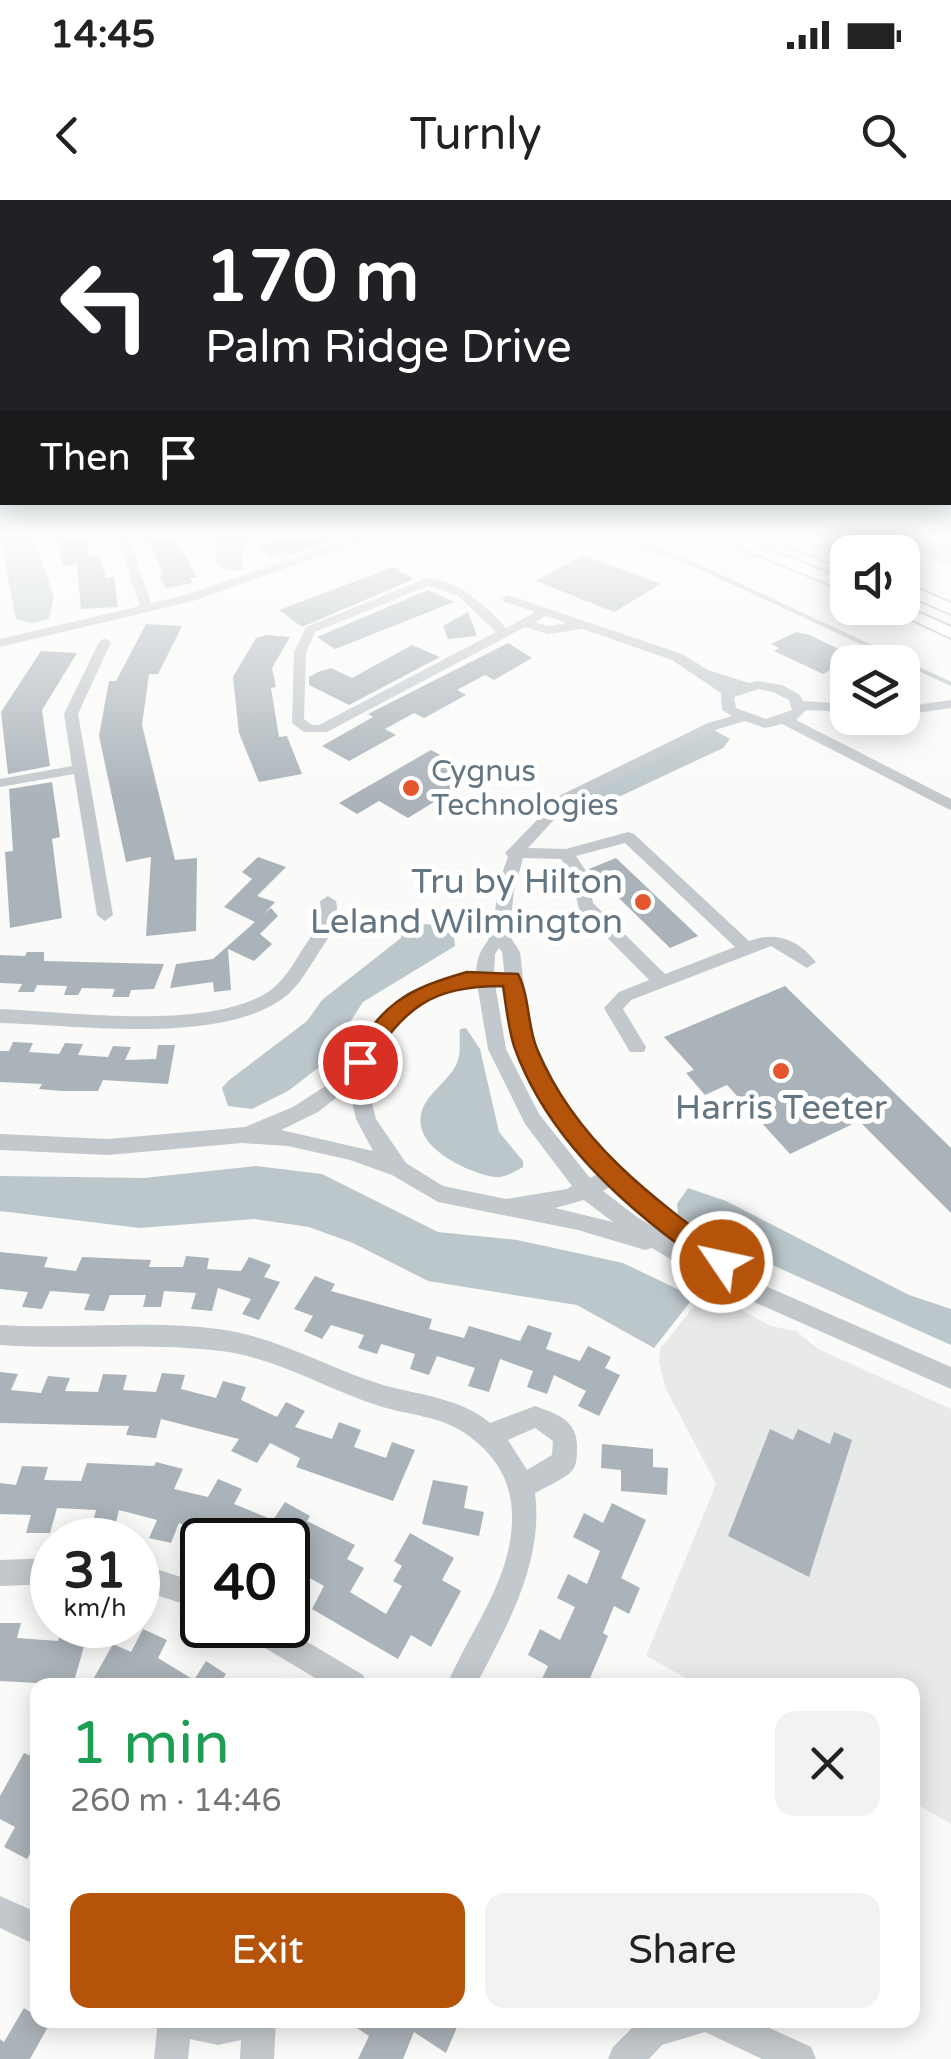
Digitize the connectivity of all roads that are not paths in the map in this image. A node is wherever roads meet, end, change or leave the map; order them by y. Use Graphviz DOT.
graph roads {
  1 [pos="78,625"];
  2 [pos="323,625"];
  3 [pos="496,625"];
  4 [pos="526,625"];
  5 [pos="530,625"];
  6 [pos="584,625"];
  7 [pos="506,635"];
  8 [pos="105,642"];
  9 [pos="0,643"];
  10 [pos="703,674"];
  11 [pos="745,686"];
  12 [pos="730,693"];
  13 [pos="951,704"];
  14 [pos="799,705"];
  15 [pos="830,707"];
  16 [pos="920,708"];
  17 [pos="740,718"];
  18 [pos="787,721"];
  19 [pos="80,769"];
  20 [pos="0,783"];
  21 [pos="951,805"];
  22 [pos="513,853"];
  23 [pos="566,854"];
  24 [pos="328,901"];
  25 [pos="105,914"];
  26 [pos="500,935"];
  27 [pos="747,949"];
  28 [pos="806,962"];
  29 [pos="485,977"];
  30 [pos="511,978"];
  31 [pos="662,982"];
  32 [pos="0,1016"];
  33 [pos="637,1048"];
  34 [pos="360,1062"];
  35 [pos="242,1135"];
  36 [pos="0,1142"];
  37 [pos="399,1170"];
  38 [pos="612,1177"];
  39 [pos="588,1191"];
  40 [pos="506,1208"];
  41 [pos="681,1255"];
  42 [pos="746,1285"];
  43 [pos="0,1335"];
  44 [pos="951,1378"];
  45 [pos="488,1436"];
  46 [pos="520,1488"];
  47 [pos="30,1572"];
  48 [pos="0,1573"];
  49 [pos="291,1648"];
  50 [pos="341,1678"];
  51 [pos="464,1678"];
  52 [pos="0,1912"];
  53 [pos="30,1926"];
  54 [pos="175,2028"];
  55 [pos="258,2028"];
  56 [pos="664,2028"];
  57 [pos="732,2028"];
  58 [pos="171,2059"];
  59 [pos="258,2059"];
  60 [pos="624,2059"];
  61 [pos="799,2059"];
  1 -- 9 [label="street"];
  2 -- 7 [label="street"];
  3 -- 7 [label="street"];
  4 -- 7 [label="street"];
  5 -- 6 [label="street"];
  6 -- 10 [label="street"];
  8 -- 19 [label="street"];
  10 -- 11 [label="street"];
  10 -- 12 [label="street"];
  11 -- 12 [label="street"];
  11 -- 14 [label="street"];
  12 -- 17 [label="street"];
  13 -- 16 [label="street"];
  14 -- 15 [label="street"];
  14 -- 18 [label="street"];
  17 -- 18 [label="street"];
  17 -- 22 [label="street"];
  18 -- 21 [label="street"];
  19 -- 20 [label="street"];
  19 -- 25 [label="street"];
  22 -- 23 [label="street"];
  22 -- 26 [label="street"];
  23 -- 27 [label="street"];
  23 -- 31 [label="street"];
  24 -- 32 [label="street"];
  26 -- 29 [label="street"];
  26 -- 30 [label="street"];
  27 -- 28 [label="street"];
  27 -- 31 [label="street"];
  29 -- 30 [label="street"];
  29 -- 34 [label="street"];
  29 -- 39 [label="street"];
  30 -- 38 [label="street"];
  31 -- 33 [label="street"];
  34 -- 35 [label="street"];
  34 -- 37 [label="street"];
  35 -- 36 [label="street"];
  35 -- 37 [label="street"];
  37 -- 40 [label="street"];
  38 -- 39 [label="street"];
  38 -- 42 [label="street"];
  39 -- 40 [label="street"];
  39 -- 41 [label="street"];
  40 -- 41 [label="street"];
  41 -- 42 [label="street"];
  42 -- 44 [label="street"];
  43 -- 45 [label="street"];
  45 -- 46 [label="street"];
  45 -- 46 [label="street"];
  46 -- 51 [label="street"];
  47 -- 48 [label="street"];
  49 -- 50 [label="street"];
  52 -- 53 [label="street"];
  54 -- 58 [label="street"];
  55 -- 59 [label="street"];
  56 -- 60 [label="street"];
  57 -- 61 [label="street"];
}
